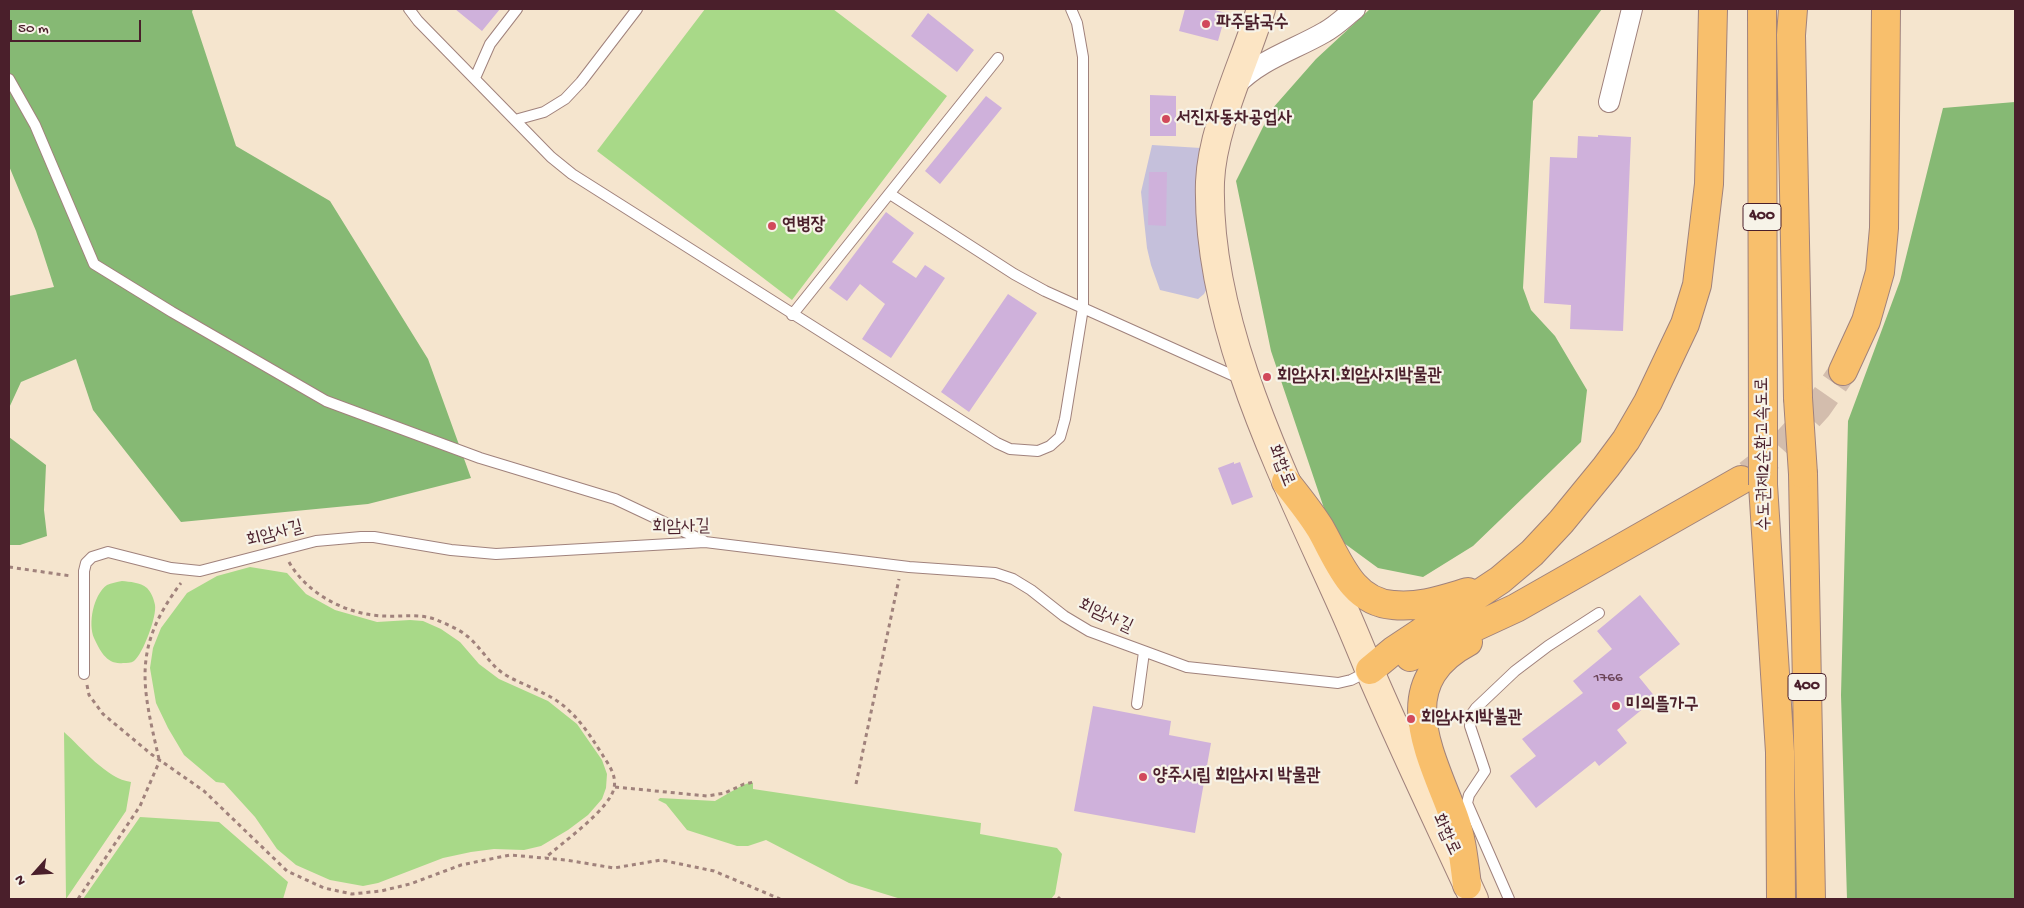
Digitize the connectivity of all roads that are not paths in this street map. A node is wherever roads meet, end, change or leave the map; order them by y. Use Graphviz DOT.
graph roads {
  1 [pos="409,9"];
  2 [pos="518,9"];
  3 [pos="637,9"];
  4 [pos="1071,9"];
  5 [pos="1262,9"];
  6 [pos="1632,9"];
  7 [pos="1713,9"];
  8 [pos="1762,9"];
  9 [pos="1793,9"];
  10 [pos="1886,9"];
  11 [pos="1345,12"];
  12 [pos="1257,52"];
  13 [pos="998,58"];
  14 [pos="475,78"];
  15 [pos="9,79"];
  16 [pos="1608,102"];
  17 [pos="515,120"];
  18 [pos="890,194"];
  19 [pos="1082,308"];
  20 [pos="792,315"];
  21 [pos="1843,371"];
  22 [pos="1247,381"];
  23 [pos="1286,482"];
  24 [pos="1752,482"];
  25 [pos="705,542"];
  26 [pos="1500,580"];
  27 [pos="1516,608"];
  28 [pos="1599,613"];
  29 [pos="1144,652"];
  30 [pos="1370,670"];
  31 [pos="84,674"];
  32 [pos="1136,704"];
  33 [pos="1464,894"];
  34 [pos="1509,899"];
  35 [pos="1781,899"];
  36 [pos="1811,899"];
  1 -- 14 [label="lane"];
  2 -- 14 [label="lane"];
  3 -- 17 [label="lane"];
  4 -- 19 [label="lane"];
  5 -- 12 [label="main road, 화합로"];
  6 -- 16 [label="street"];
  7 -- 26 [label="highway"];
  8 -- 24 [label="highway, 수도권제2순환고속도로 / 400, bridge"];
  9 -- 36 [label="highway, 수도권제2순환고속도로 / 400, bridge"];
  10 -- 21 [label="highway"];
  11 -- 12 [label="street"];
  12 -- 22 [label="main road, 화합로"];
  13 -- 18 [label="lane"];
  14 -- 17 [label="lane"];
  15 -- 25 [label="lane"];
  17 -- 20 [label="lane"];
  18 -- 19 [label="lane"];
  18 -- 20 [label="lane"];
  19 -- 20 [label="lane"];
  19 -- 22 [label="lane"];
  22 -- 23 [label="main road, 화합로"];
  23 -- 26 [label="highway"];
  23 -- 30 [label="main road, 화합로"];
  24 -- 27 [label="highway"];
  24 -- 35 [label="highway, 수도권제2순환고속도로 / 400"];
  25 -- 29 [label="lane, 회암사길"];
  25 -- 31 [label="lane, 회암사길"];
  26 -- 30 [label="highway"];
  27 -- 30 [label="highway"];
  27 -- 33 [label="highway"];
  28 -- 34 [label="lane"];
  29 -- 30 [label="lane, 회암사길"];
  29 -- 32 [label="lane"];
  30 -- 33 [label="main road, 화합로"];
}
